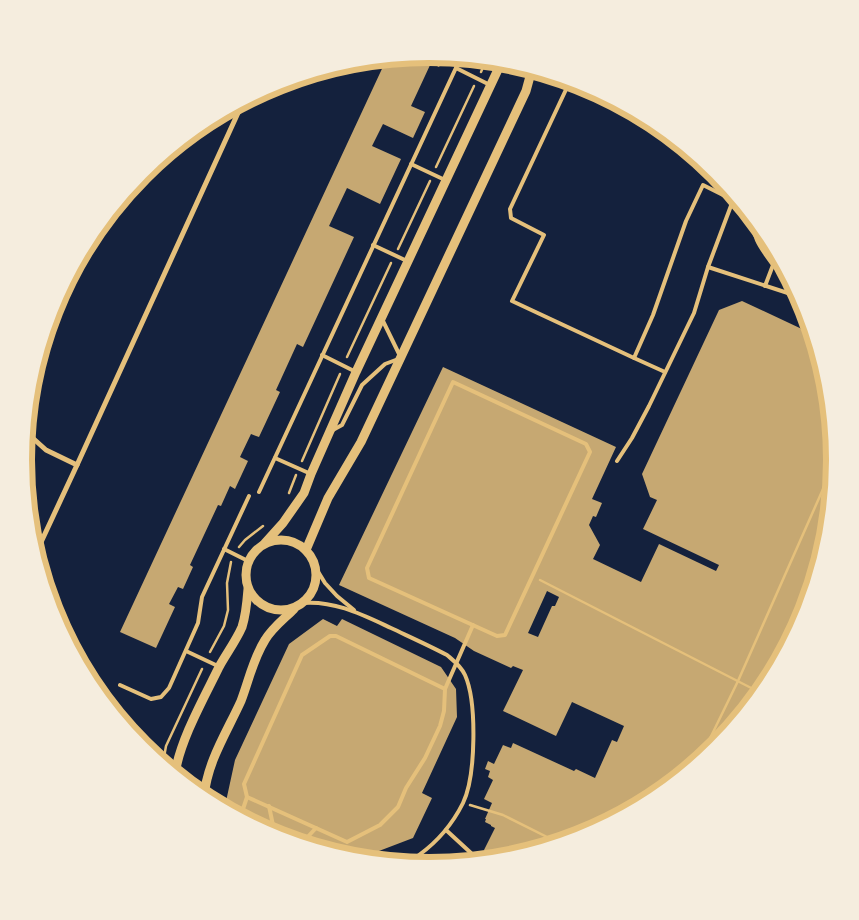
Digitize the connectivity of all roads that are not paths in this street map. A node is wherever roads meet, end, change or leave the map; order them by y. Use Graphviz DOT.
graph roads {
  1 [pos="458,64"];
  2 [pos="456,68"];
  3 [pos="498,69"];
  4 [pos="530,77"];
  5 [pos="491,85"];
  6 [pos="567,88"];
  7 [pos="238,112"];
  8 [pos="411,164"];
  9 [pos="446,181"];
  10 [pos="724,194"];
  11 [pos="732,203"];
  12 [pos="755,232"];
  13 [pos="373,246"];
  14 [pos="408,262"];
  15 [pos="708,267"];
  16 [pos="765,286"];
  17 [pos="790,294"];
  18 [pos="382,319"];
  19 [pos="322,355"];
  20 [pos="401,358"];
  21 [pos="634,358"];
  22 [pos="356,372"];
  23 [pos="665,372"];
  24 [pos="330,432"];
  25 [pos="33,438"];
  26 [pos="275,458"];
  27 [pos="617,461"];
  28 [pos="77,465"];
  29 [pos="311,474"];
  30 [pos="259,492"];
  31 [pos="249,496"];
  32 [pos="41,542"];
  33 [pos="265,543"];
  34 [pos="224,549"];
  35 [pos="306,550"];
  36 [pos="248,562"];
  37 [pos="314,565"];
  38 [pos="248,589"];
  39 [pos="299,605"];
  40 [pos="355,611"];
  41 [pos="473,625"];
  42 [pos="186,652"];
  43 [pos="220,667"];
  44 [pos="120,685"];
  45 [pos="445,689"];
  46 [pos="177,766"];
  47 [pos="205,787"];
  48 [pos="248,796"];
  49 [pos="269,806"];
  50 [pos="243,810"];
  51 [pos="273,825"];
  52 [pos="316,828"];
  53 [pos="446,830"];
  54 [pos="307,837"];
  55 [pos="473,855"];
  56 [pos="417,856"];
  1 -- 2 [label="lane"];
  2 -- 5 [label="lane"];
  2 -- 8 [label="lane"];
  3 -- 5 [label="street"];
  4 -- 20 [label="street"];
  5 -- 9 [label="street"];
  6 -- 21 [label="lane"];
  7 -- 28 [label="street"];
  8 -- 9 [label="lane"];
  8 -- 13 [label="lane"];
  9 -- 14 [label="street"];
  10 -- 21 [label="lane"];
  11 -- 15 [label="lane"];
  12 -- 16 [label="lane"];
  13 -- 14 [label="lane"];
  13 -- 19 [label="lane"];
  14 -- 18 [label="street"];
  15 -- 16 [label="lane"];
  15 -- 23 [label="lane"];
  16 -- 17 [label="lane"];
  18 -- 20 [label="lane"];
  18 -- 22 [label="street"];
  19 -- 22 [label="lane"];
  19 -- 26 [label="lane"];
  20 -- 24 [label="lane"];
  20 -- 35 [label="street"];
  21 -- 23 [label="lane"];
  22 -- 24 [label="street"];
  23 -- 27 [label="lane"];
  24 -- 29 [label="street"];
  25 -- 28 [label="street"];
  26 -- 29 [label="lane"];
  26 -- 30 [label="lane"];
  28 -- 32 [label="street"];
  29 -- 33 [label="street"];
  31 -- 34 [label="lane"];
  33 -- 35 [label="street"];
  33 -- 36 [label="street"];
  34 -- 36 [label="lane"];
  34 -- 42 [label="lane"];
  35 -- 37 [label="street"];
  36 -- 38 [label="street"];
  37 -- 39 [label="street"];
  37 -- 40 [label="lane"];
  38 -- 39 [label="street"];
  38 -- 43 [label="street"];
  39 -- 40 [label="lane"];
  39 -- 47 [label="street"];
  40 -- 53 [label="lane"];
  41 -- 41 [label="lane"];
  41 -- 45 [label="lane"];
  42 -- 43 [label="lane"];
  42 -- 44 [label="lane"];
  43 -- 46 [label="street"];
  45 -- 48 [label="lane"];
  45 -- 52 [label="lane"];
  48 -- 49 [label="lane"];
  48 -- 50 [label="lane"];
  49 -- 51 [label="lane"];
  49 -- 52 [label="lane"];
  52 -- 54 [label="lane"];
  53 -- 55 [label="lane"];
  53 -- 56 [label="lane"];
}
